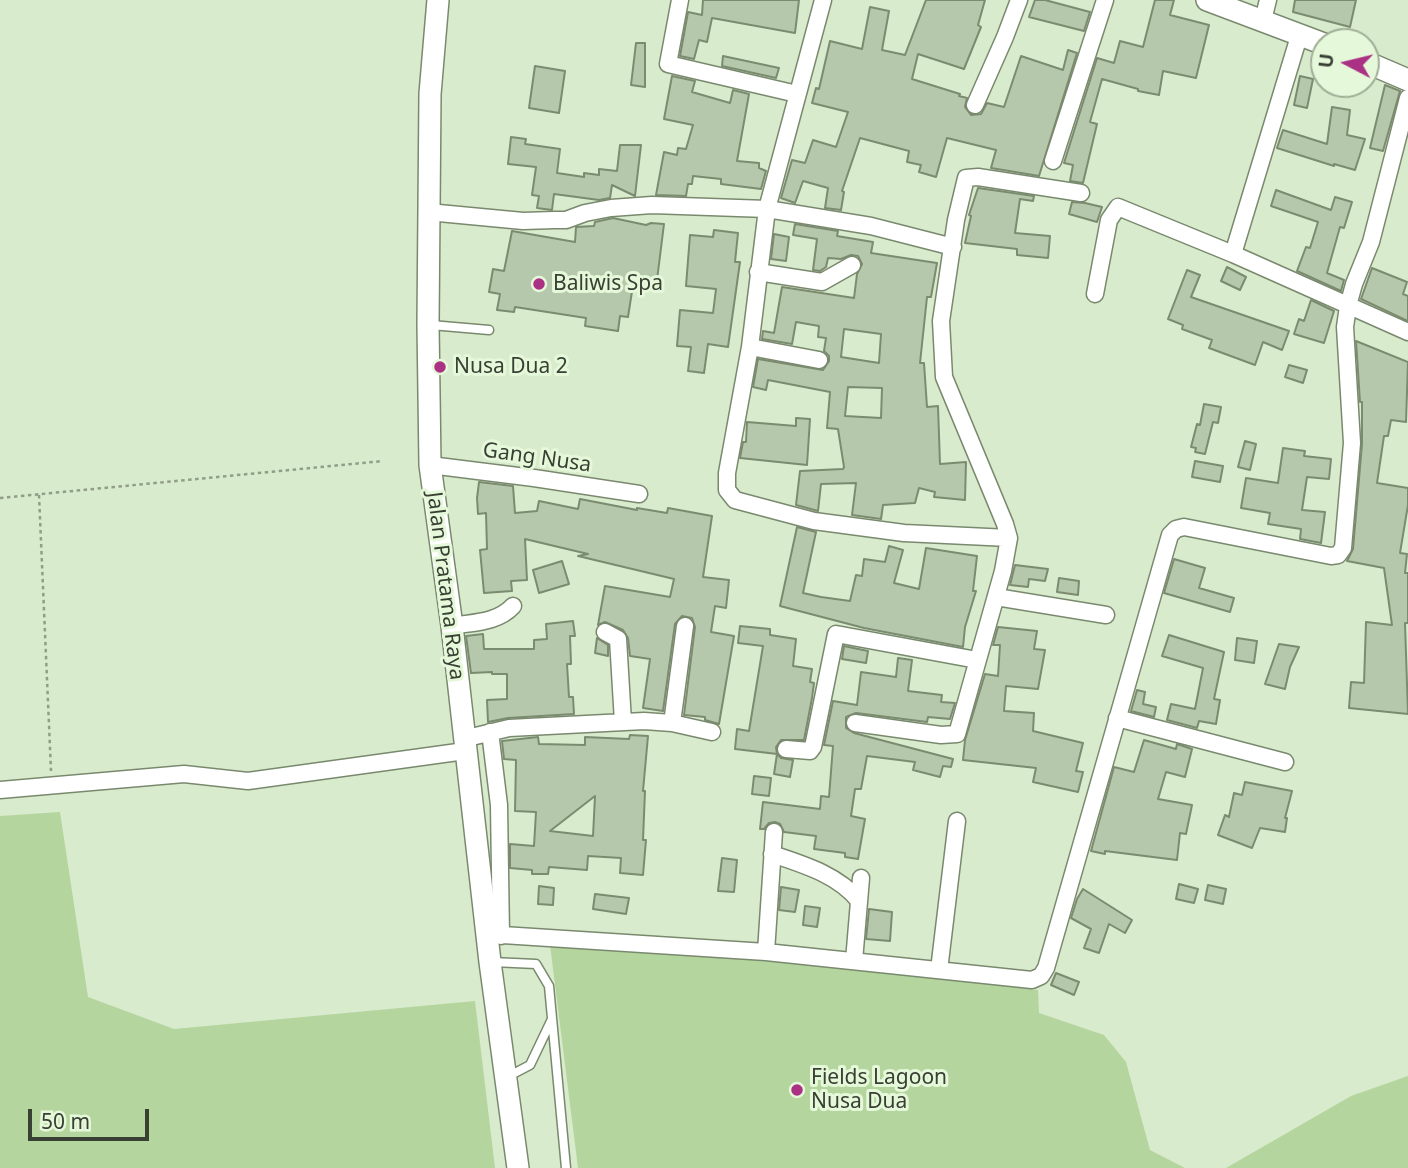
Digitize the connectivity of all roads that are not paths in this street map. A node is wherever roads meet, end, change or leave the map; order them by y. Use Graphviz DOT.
graph roads {
  1 [pos="438,0"];
  2 [pos="680,0"];
  3 [pos="823,0"];
  4 [pos="1018,0"];
  5 [pos="1105,0"];
  6 [pos="1207,0"];
  7 [pos="1265,10"];
  8 [pos="1300,33"];
  9 [pos="1310,38"];
  10 [pos="1380,68"];
  11 [pos="1408,79"];
  12 [pos="797,94"];
  13 [pos="1408,98"];
  14 [pos="975,105"];
  15 [pos="1053,161"];
  16 [pos="1081,193"];
  17 [pos="767,209"];
  18 [pos="428,212"];
  19 [pos="953,247"];
  20 [pos="1233,254"];
  21 [pos="852,265"];
  22 [pos="758,272"];
  23 [pos="1094,294"];
  24 [pos="1348,306"];
  25 [pos="428,324"];
  26 [pos="489,330"];
  27 [pos="1408,332"];
  28 [pos="750,347"];
  29 [pos="819,360"];
  30 [pos="430,466"];
  31 [pos="639,494"];
  32 [pos="1009,538"];
  33 [pos="996,597"];
  34 [pos="513,606"];
  35 [pos="1105,615"];
  36 [pos="452,626"];
  37 [pos="685,626"];
  38 [pos="605,632"];
  39 [pos="977,660"];
  40 [pos="1118,718"];
  41 [pos="622,722"];
  42 [pos="672,723"];
  43 [pos="855,723"];
  44 [pos="490,732"];
  45 [pos="712,732"];
  46 [pos="464,745"];
  47 [pos="786,749"];
  48 [pos="1285,762"];
  49 [pos="0,790"];
  50 [pos="957,821"];
  51 [pos="774,832"];
  52 [pos="772,854"];
  53 [pos="861,878"];
  54 [pos="859,901"];
  55 [pos="494,935"];
  56 [pos="766,952"];
  57 [pos="854,961"];
  58 [pos="490,962"];
  59 [pos="939,970"];
  60 [pos="552,1019"];
  61 [pos="506,1077"];
  62 [pos="518,1168"];
  63 [pos="566,1168"];
  1 -- 18 [label="main road, Jalan Pratama Raya"];
  2 -- 12 [label="street"];
  3 -- 12 [label="street"];
  4 -- 14 [label="street"];
  5 -- 15 [label="street"];
  6 -- 7 [label="main road"];
  7 -- 8 [label="main road"];
  8 -- 9 [label="main road"];
  8 -- 20 [label="street"];
  10 -- 11 [label="main road"];
  12 -- 17 [label="street"];
  13 -- 24 [label="street"];
  16 -- 19 [label="street"];
  17 -- 18 [label="street"];
  17 -- 19 [label="street"];
  17 -- 22 [label="street"];
  18 -- 25 [label="main road, Jalan Pratama Raya"];
  19 -- 32 [label="street"];
  20 -- 23 [label="street"];
  20 -- 24 [label="street"];
  21 -- 22 [label="street"];
  22 -- 28 [label="street"];
  24 -- 27 [label="street"];
  24 -- 40 [label="street"];
  25 -- 26 [label="lane"];
  25 -- 30 [label="main road, Jalan Pratama Raya"];
  28 -- 29 [label="street"];
  28 -- 32 [label="street"];
  30 -- 31 [label="street, Gang Nusa"];
  30 -- 36 [label="main road, Jalan Pratama Raya"];
  32 -- 33 [label="street"];
  33 -- 35 [label="street"];
  33 -- 39 [label="street"];
  34 -- 36 [label="street"];
  36 -- 46 [label="main road, Jalan Pratama Raya"];
  37 -- 42 [label="street"];
  38 -- 41 [label="street"];
  39 -- 43 [label="street"];
  39 -- 47 [label="street"];
  40 -- 48 [label="street"];
  40 -- 59 [label="street"];
  41 -- 42 [label="street"];
  41 -- 44 [label="street"];
  42 -- 45 [label="street"];
  44 -- 46 [label="street"];
  44 -- 55 [label="street"];
  46 -- 49 [label="street"];
  46 -- 55 [label="main road, Jalan Pratama Raya"];
  50 -- 59 [label="street"];
  51 -- 52 [label="street"];
  52 -- 54 [label="street"];
  52 -- 56 [label="street"];
  53 -- 54 [label="street"];
  54 -- 57 [label="street"];
  55 -- 56 [label="street"];
  55 -- 58 [label="main road, Jalan Pratama Raya"];
  56 -- 57 [label="street"];
  57 -- 59 [label="street"];
  58 -- 60 [label="lane"];
  58 -- 61 [label="main road, Jalan Pratama Raya"];
  60 -- 61 [label="lane"];
  60 -- 63 [label="lane"];
  61 -- 62 [label="main road, Jalan Pratama Raya"];
}
